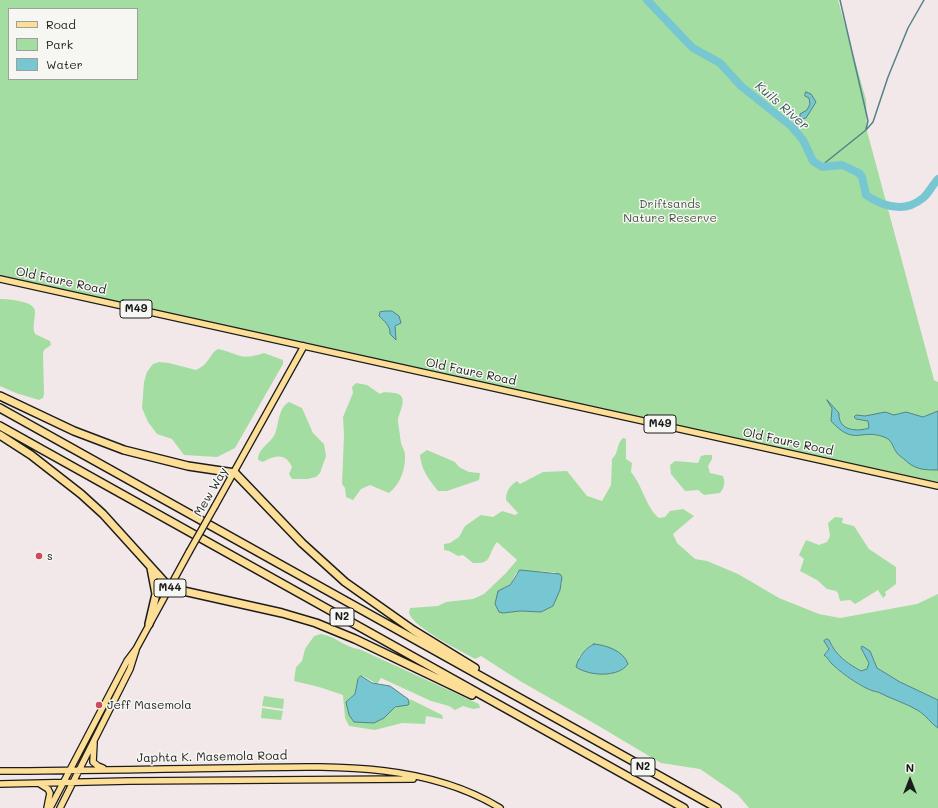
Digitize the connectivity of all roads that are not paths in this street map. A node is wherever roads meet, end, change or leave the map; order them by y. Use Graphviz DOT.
graph roads {
  1 [pos="0,279"];
  2 [pos="304,346"];
  3 [pos="0,396"];
  4 [pos="0,408"];
  5 [pos="0,426"];
  6 [pos="0,435"];
  7 [pos="235,473"];
  8 [pos="938,486"];
  9 [pos="150,566"];
  10 [pos="170,588"];
  11 [pos="150,624"];
  12 [pos="136,649"];
  13 [pos="519,698"];
  14 [pos="492,701"];
  15 [pos="95,740"];
  16 [pos="79,770"];
  17 [pos="113,770"];
  18 [pos="70,771"];
  19 [pos="0,772"];
  20 [pos="423,779"];
  21 [pos="64,783"];
  22 [pos="73,783"];
  23 [pos="0,784"];
  24 [pos="40,784"];
  25 [pos="47,808"];
  26 [pos="50,808"];
  27 [pos="60,808"];
  28 [pos="500,808"];
  29 [pos="684,808"];
  30 [pos="717,808"];
  1 -- 2 [label="main road, Old Faure Road / M49"];
  2 -- 7 [label="main road, Mew Way / M44"];
  2 -- 8 [label="main road, Old Faure Road / M49"];
  3 -- 7 [label="highway"];
  4 -- 13 [label="highway, N2"];
  5 -- 14 [label="highway, N2"];
  6 -- 9 [label="highway"];
  7 -- 10 [label="main road, Mew Way / M44, bridge"];
  7 -- 13 [label="highway"];
  9 -- 10 [label="highway"];
  9 -- 11 [label="highway"];
  10 -- 11 [label="main road, Mew Way / M44"];
  10 -- 14 [label="highway"];
  11 -- 12 [label="main road, Mew Way / M44"];
  12 -- 15 [label="main road, Mew Way / M44"];
  12 -- 18 [label="main road, Mew Way / M44"];
  13 -- 30 [label="highway, N2"];
  14 -- 29 [label="highway, N2"];
  15 -- 16 [label="main road, Mew Way / M44"];
  15 -- 17 [label="main road"];
  16 -- 17 [label="main road, Japhta K. Masemola Road"];
  16 -- 18 [label="main road, Japhta K. Masemola Road"];
  16 -- 22 [label="main road, Mew Way / M44"];
  17 -- 20 [label="main road, Japhta K. Masemola Road"];
  18 -- 19 [label="main road, Japhta K. Masemola Road"];
  18 -- 21 [label="main road, Mew Way / M44"];
  20 -- 22 [label="main road, Japhta K. Masemola Road"];
  20 -- 28 [label="main road, Japhta K. Masemola Road"];
  21 -- 22 [label="main road, Japhta K. Masemola Road"];
  21 -- 24 [label="main road, Japhta K. Masemola Road"];
  21 -- 26 [label="main road, Mew Way / M44"];
  22 -- 27 [label="main road, Mew Way / M44"];
  23 -- 24 [label="main road, Japhta K. Masemola Road"];
  24 -- 25 [label="main road"];
}
